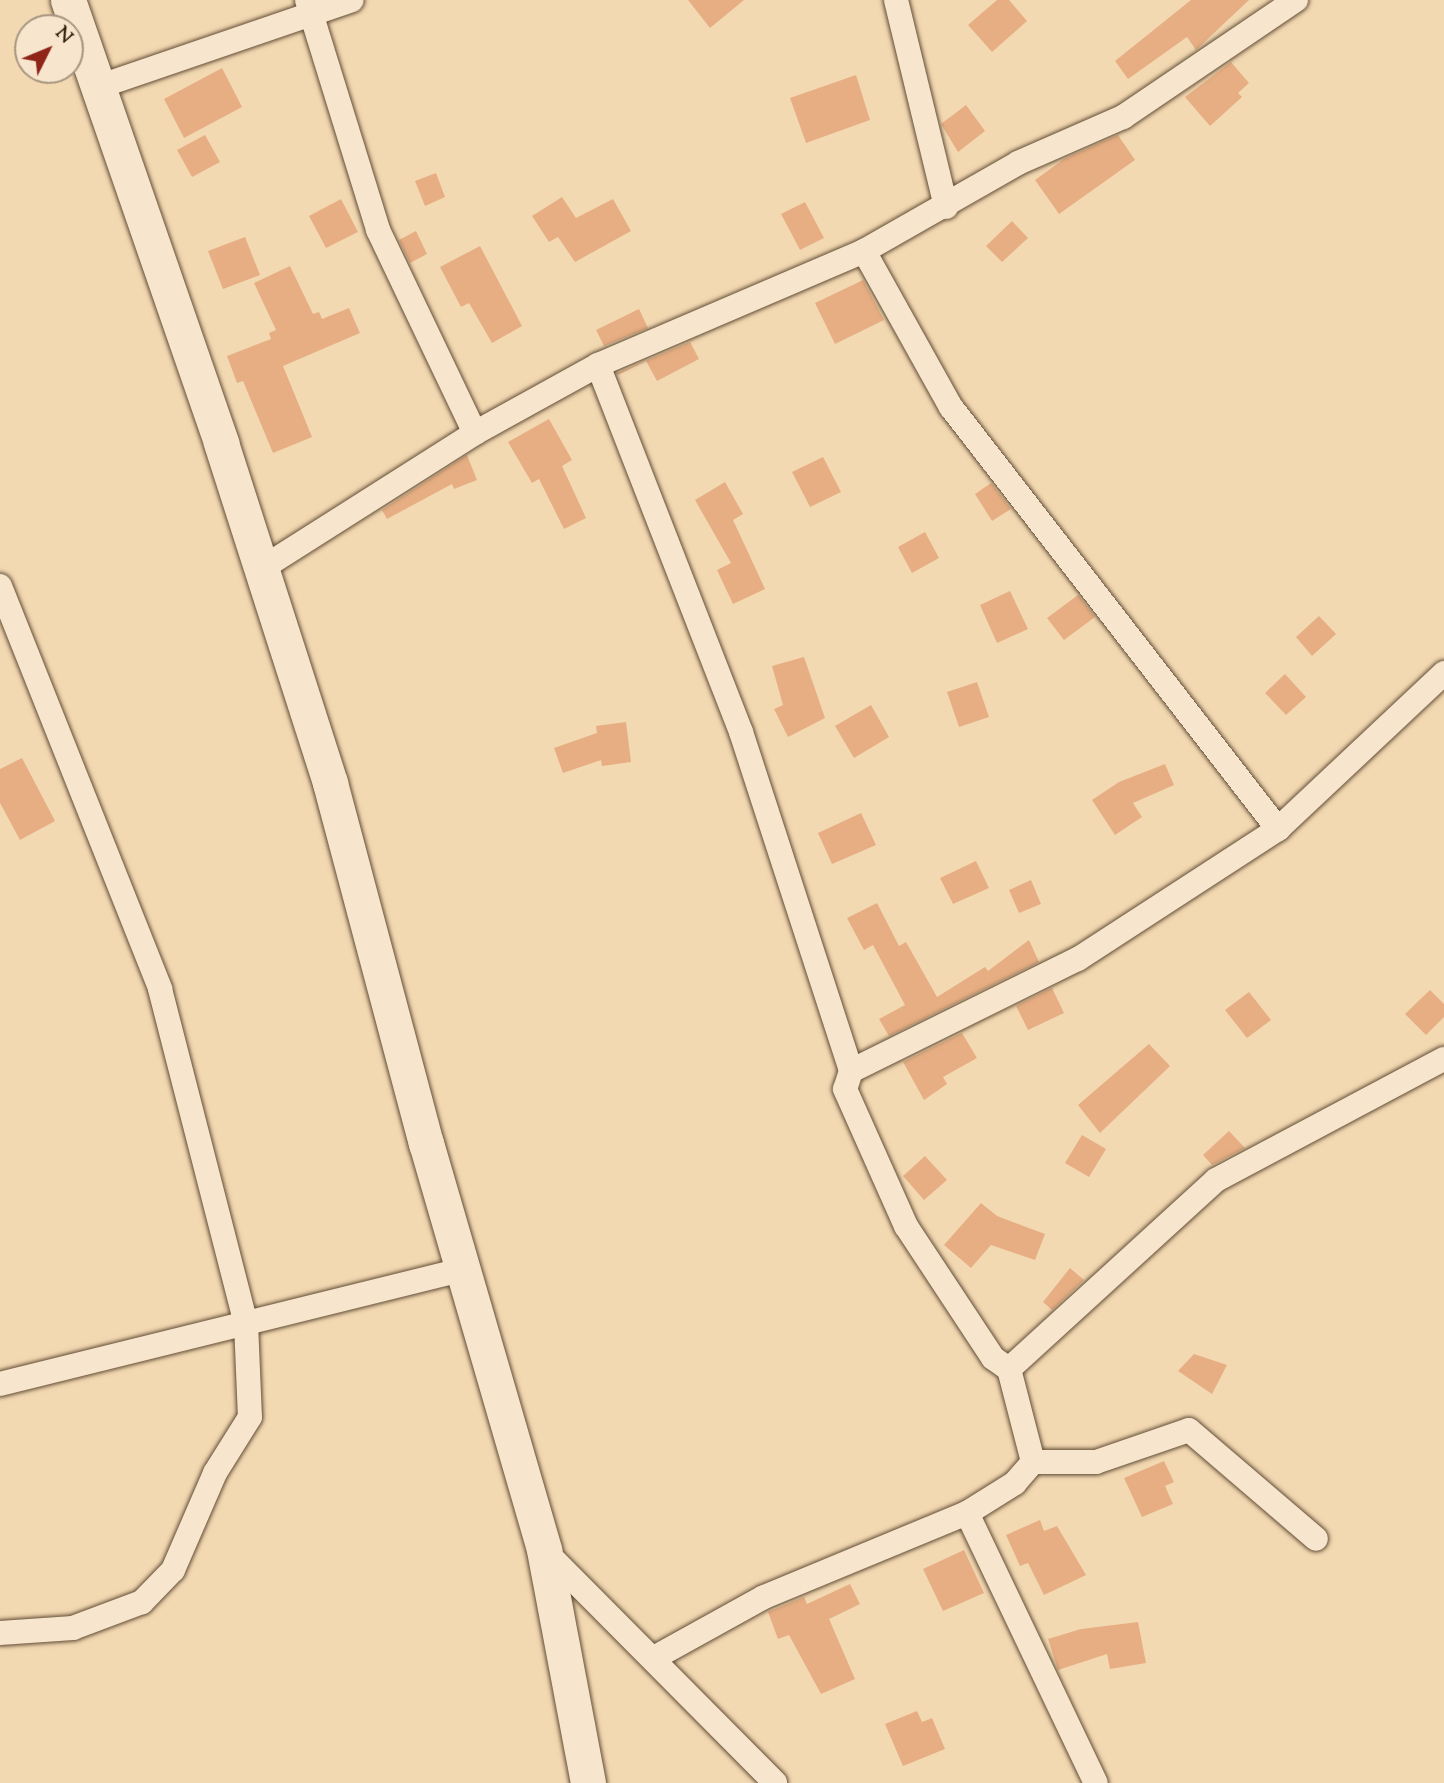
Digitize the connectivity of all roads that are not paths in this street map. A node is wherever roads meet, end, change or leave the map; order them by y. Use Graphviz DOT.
graph roads {
  1 [pos="68,0"];
  2 [pos="352,0"];
  3 [pos="896,0"];
  4 [pos="1296,0"];
  5 [pos="311,7"];
  6 [pos="98,87"];
  7 [pos="946,207"];
  8 [pos="864,251"];
  9 [pos="598,365"];
  10 [pos="475,433"];
  11 [pos="261,569"];
  12 [pos="0,586"];
  13 [pos="1444,673"];
  14 [pos="1278,830"];
  15 [pos="1444,1059"];
  16 [pos="851,1071"];
  17 [pos="464,1269"];
  18 [pos="246,1324"];
  19 [pos="1009,1369"];
  20 [pos="0,1384"];
  21 [pos="1034,1462"];
  22 [pos="967,1513"];
  23 [pos="1316,1539"];
  24 [pos="544,1550"];
  25 [pos="0,1633"];
  26 [pos="654,1658"];
  27 [pos="588,1783"];
  28 [pos="775,1783"];
  29 [pos="1097,1783"];
  1 -- 6 [label="main road"];
  2 -- 5 [label="street"];
  3 -- 7 [label="street"];
  4 -- 7 [label="street"];
  5 -- 6 [label="street"];
  5 -- 10 [label="street"];
  6 -- 11 [label="main road"];
  7 -- 8 [label="street"];
  8 -- 9 [label="street"];
  8 -- 14 [label="street"];
  9 -- 10 [label="street"];
  9 -- 16 [label="street"];
  10 -- 11 [label="street"];
  11 -- 17 [label="main road"];
  12 -- 18 [label="street"];
  13 -- 14 [label="street"];
  14 -- 16 [label="street"];
  15 -- 19 [label="street"];
  16 -- 19 [label="street"];
  17 -- 18 [label="street"];
  17 -- 24 [label="main road"];
  18 -- 20 [label="street"];
  18 -- 25 [label="street"];
  19 -- 21 [label="street"];
  21 -- 22 [label="street"];
  21 -- 23 [label="street"];
  22 -- 26 [label="street"];
  22 -- 29 [label="street"];
  24 -- 26 [label="street"];
  24 -- 27 [label="main road"];
  26 -- 28 [label="street"];
}
